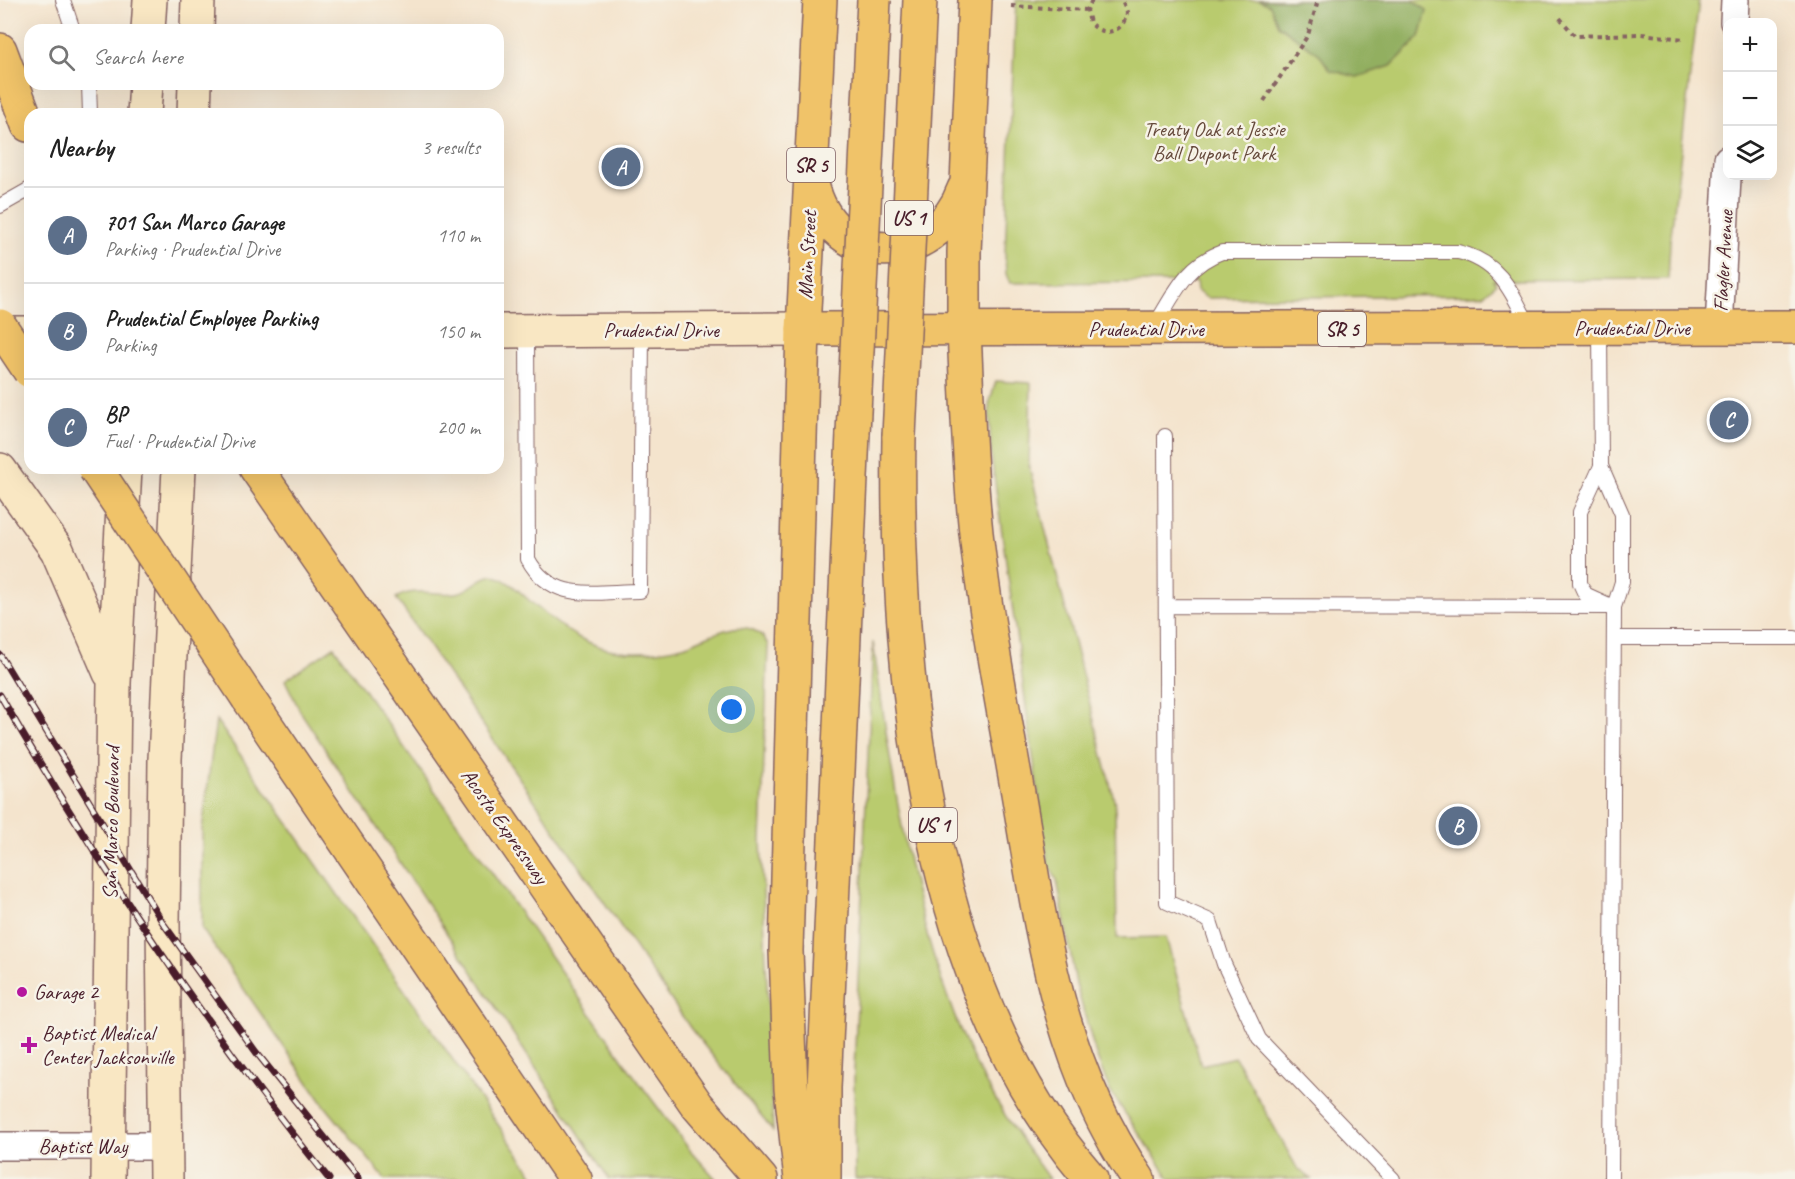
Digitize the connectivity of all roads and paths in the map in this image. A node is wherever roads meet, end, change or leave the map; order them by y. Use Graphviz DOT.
graph roads {
  1 [pos="63,0"];
  2 [pos="150,0"];
  3 [pos="198,0"];
  4 [pos="819,0"];
  5 [pos="874,0"];
  6 [pos="920,0"];
  7 [pos="975,0"];
  8 [pos="1092,0"];
  9 [pos="1122,0"];
  10 [pos="1318,0"];
  11 [pos="1735,0"];
  12 [pos="1011,6"];
  13 [pos="1087,10"];
  14 [pos="1560,18"];
  15 [pos="1734,18"];
  16 [pos="70,24"];
  17 [pos="148,24"];
  18 [pos="197,24"];
  19 [pos="1684,39"];
  20 [pos="0,50"];
  21 [pos="0,81"];
  22 [pos="89,90"];
  23 [pos="146,90"];
  24 [pos="195,90"];
  25 [pos="1264,101"];
  26 [pos="90,108"];
  27 [pos="144,108"];
  28 [pos="194,108"];
  29 [pos="24,114"];
  30 [pos="24,119"];
  31 [pos="811,177"];
  32 [pos="1727,180"];
  33 [pos="966,184"];
  34 [pos="24,192"];
  35 [pos="0,206"];
  36 [pos="0,326"];
  37 [pos="1795,327"];
  38 [pos="1530,328"];
  39 [pos="1600,328"];
  40 [pos="1719,328"];
  41 [pos="803,329"];
  42 [pos="964,329"];
  43 [pos="1152,329"];
  44 [pos="642,330"];
  45 [pos="512,331"];
  46 [pos="0,333"];
  47 [pos="24,333"];
  48 [pos="24,362"];
  49 [pos="1165,436"];
  50 [pos="1601,466"];
  51 [pos="0,470"];
  52 [pos="99,474"];
  53 [pos="125,474"];
  54 [pos="179,474"];
  55 [pos="260,474"];
  56 [pos="1166,606"];
  57 [pos="1614,607"];
  58 [pos="1614,638"];
  59 [pos="1795,638"];
  60 [pos="114,683"];
  61 [pos="0,1146"];
  62 [pos="108,1146"];
  63 [pos="166,1146"];
  64 [pos="108,1179"];
  65 [pos="166,1179"];
  66 [pos="575,1179"];
  67 [pos="761,1179"];
  68 [pos="801,1179"];
  69 [pos="824,1179"];
  70 [pos="1091,1179"];
  71 [pos="1138,1179"];
  72 [pos="1393,1179"];
  73 [pos="1611,1179"];
  1 -- 16 [label="lane"];
  2 -- 17 [label="main road"];
  3 -- 18 [label="main road"];
  4 -- 31 [label="main road, Main Street / SR 5"];
  5 -- 69 [label="main road, US 1, bridge"];
  6 -- 70 [label="main road, US 1, bridge"];
  7 -- 33 [label="main road"];
  8 -- 13 [label="path"];
  9 -- 13 [label="path"];
  10 -- 25 [label="path"];
  11 -- 15 [label="street"];
  12 -- 13 [label="path"];
  14 -- 19 [label="path"];
  20 -- 29 [label="main road"];
  21 -- 30 [label="main road"];
  22 -- 26 [label="lane"];
  23 -- 27 [label="main road"];
  24 -- 28 [label="main road"];
  31 -- 33 [label="main road"];
  31 -- 41 [label="main road, Main Street / SR 5"];
  32 -- 40 [label="street, Flagler Avenue"];
  33 -- 42 [label="main road"];
  34 -- 35 [label="lane"];
  36 -- 48 [label="main road, bridge"];
  37 -- 40 [label="main road, Prudential Drive / SR 5"];
  38 -- 39 [label="main road, Prudential Drive / SR 5"];
  38 -- 43 [label="main road, Prudential Drive / SR 5"];
  38 -- 43 [label="lane"];
  39 -- 40 [label="main road, Prudential Drive / SR 5"];
  39 -- 50 [label="lane"];
  41 -- 42 [label="main road, Prudential Drive / SR 5"];
  41 -- 44 [label="main road, Prudential Drive"];
  41 -- 68 [label="main road, Main Street"];
  42 -- 43 [label="main road, Prudential Drive / SR 5"];
  42 -- 71 [label="main road"];
  44 -- 45 [label="main road, Prudential Drive"];
  44 -- 45 [label="lane"];
  46 -- 47 [label="main road"];
  49 -- 56 [label="lane"];
  50 -- 57 [label="lane"];
  50 -- 57 [label="lane"];
  51 -- 60 [label="main road"];
  52 -- 66 [label="main road, bridge"];
  53 -- 60 [label="main road, San Marco Boulevard"];
  54 -- 63 [label="main road"];
  55 -- 67 [label="main road, Acosta Expressway"];
  56 -- 57 [label="lane"];
  56 -- 72 [label="lane"];
  57 -- 58 [label="lane"];
  58 -- 59 [label="lane"];
  58 -- 73 [label="lane"];
  60 -- 62 [label="main road, San Marco Boulevard"];
  61 -- 62 [label="street, Baptist Way"];
  62 -- 63 [label="street, Baptist Way"];
  62 -- 64 [label="main road, San Marco Boulevard"];
  63 -- 65 [label="main road"];
}
